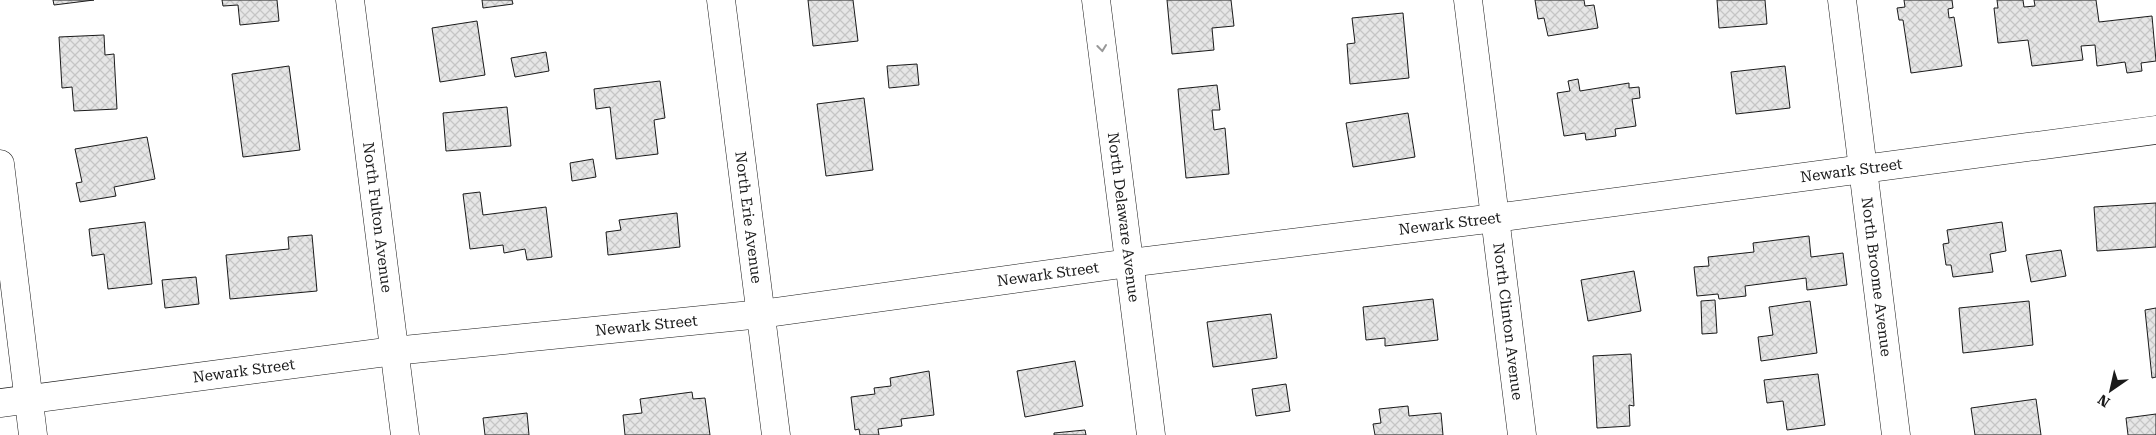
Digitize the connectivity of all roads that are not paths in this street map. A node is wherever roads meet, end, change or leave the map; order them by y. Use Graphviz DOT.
graph roads {
  1 [pos="350,0"];
  2 [pos="721,0"];
  3 [pos="1096,0"];
  4 [pos="1468,0"];
  5 [pos="1842,0"];
  6 [pos="2156,130"];
  7 [pos="0,164"];
  8 [pos="1863,170"];
  9 [pos="1495,218"];
  10 [pos="1129,263"];
  11 [pos="761,314"];
  12 [pos="394,351"];
  13 [pos="29,399"];
  14 [pos="0,403"];
  15 [pos="33,435"];
  16 [pos="405,435"];
  17 [pos="776,435"];
  18 [pos="1151,435"];
  19 [pos="1522,435"];
  20 [pos="1896,435"];
  1 -- 12 [label="street, North Fulton Avenue"];
  2 -- 11 [label="street, North Erie Avenue"];
  3 -- 10 [label="street, North Delaware Avenue, one-way"];
  4 -- 9 [label="street, North Clinton Avenue"];
  5 -- 8 [label="street, North Broome Avenue"];
  6 -- 8 [label="street, Newark Street"];
  7 -- 13 [label="street"];
  8 -- 9 [label="street, Newark Street"];
  8 -- 20 [label="street, North Broome Avenue"];
  9 -- 10 [label="street, Newark Street"];
  9 -- 19 [label="street, North Clinton Avenue"];
  10 -- 11 [label="street, Newark Street"];
  10 -- 18 [label="street, North Delaware Avenue"];
  11 -- 12 [label="street, Newark Street"];
  11 -- 17 [label="street, North Erie Avenue"];
  12 -- 13 [label="street, Newark Street"];
  12 -- 16 [label="street, North Fulton Avenue"];
  13 -- 14 [label="street, Newark Street"];
  13 -- 15 [label="street"];
}
